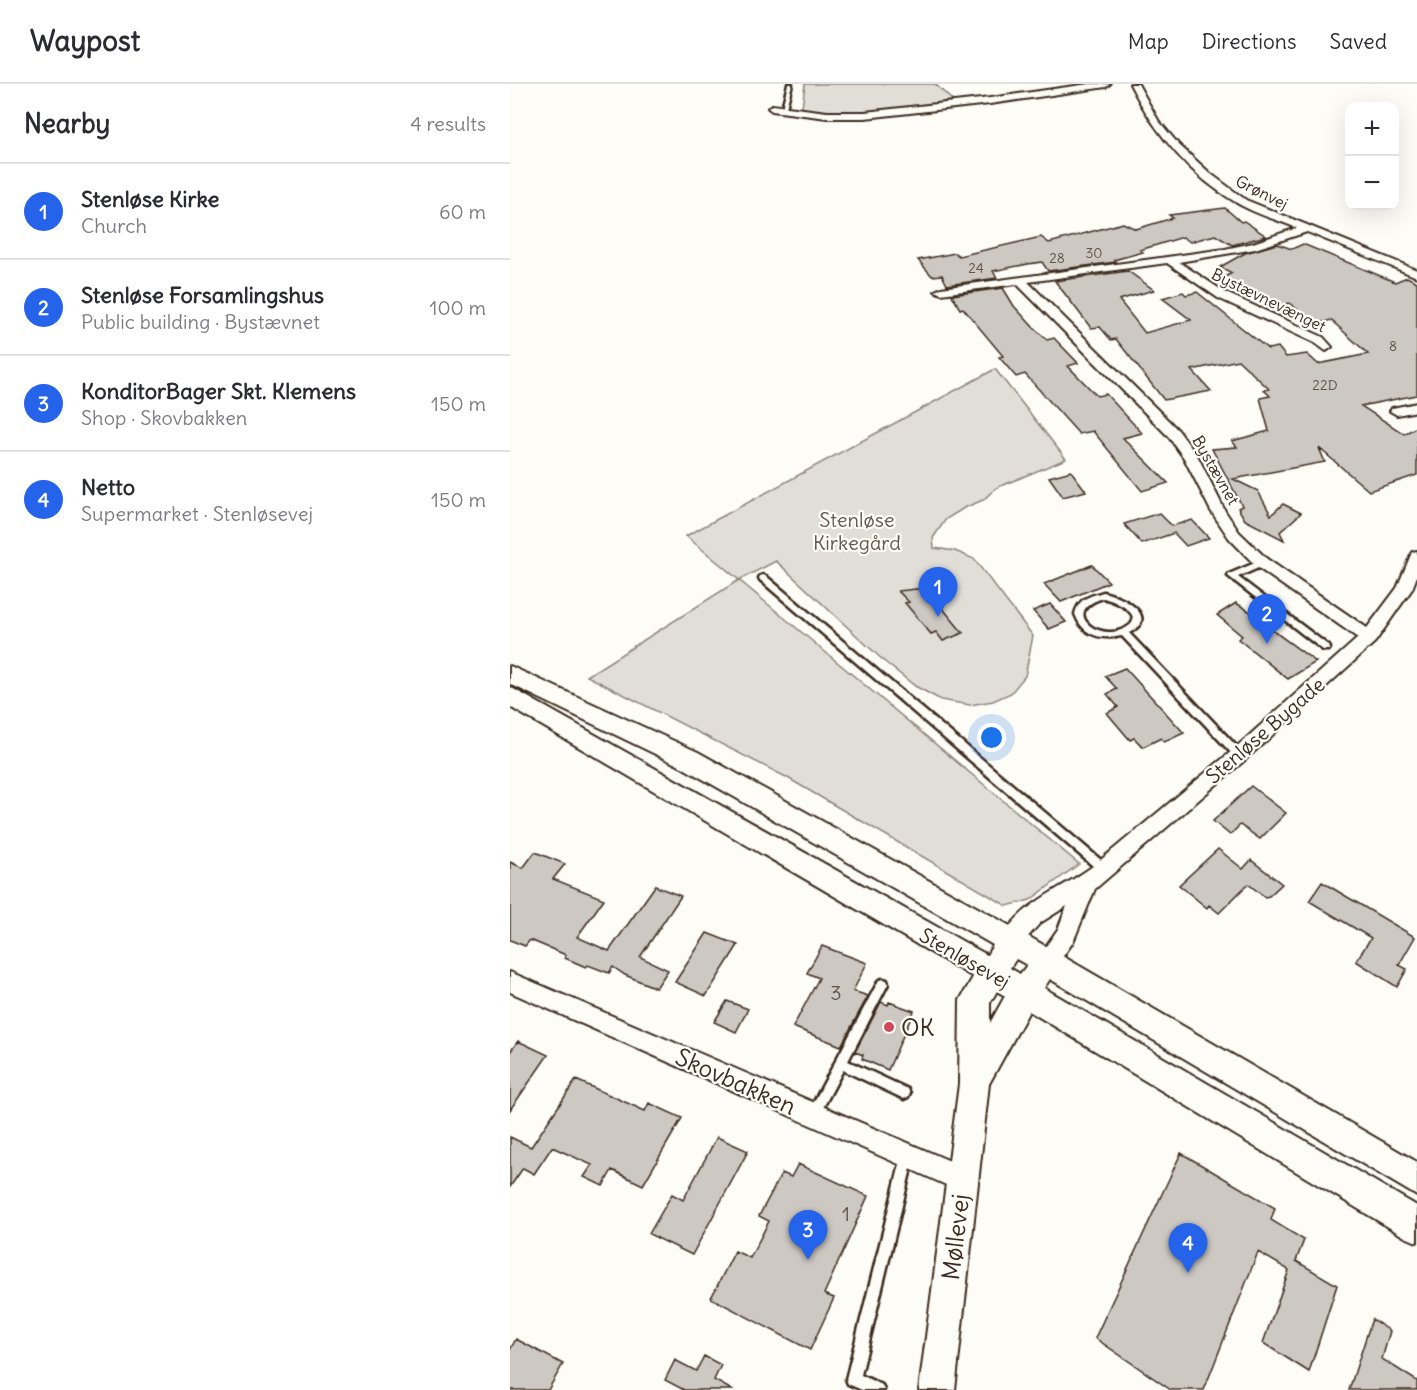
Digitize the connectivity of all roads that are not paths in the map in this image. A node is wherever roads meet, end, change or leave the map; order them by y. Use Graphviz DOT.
graph roads {
  1 [pos="790,84"];
  2 [pos="1106,84"];
  3 [pos="1134,84"];
  4 [pos="772,108"];
  5 [pos="784,108"];
  6 [pos="1306,229"];
  7 [pos="1170,260"];
  8 [pos="1417,274"];
  9 [pos="1019,280"];
  10 [pos="941,291"];
  11 [pos="1326,347"];
  12 [pos="1417,407"];
  13 [pos="1397,411"];
  14 [pos="1417,556"];
  15 [pos="1262,563"];
  16 [pos="763,578"];
  17 [pos="1124,633"];
  18 [pos="1369,638"];
  19 [pos="1326,648"];
  20 [pos="510,674"];
  21 [pos="510,696"];
  22 [pos="1239,754"];
  23 [pos="1104,869"];
  24 [pos="1087,883"];
  25 [pos="1011,941"];
  26 [pos="1046,962"];
  27 [pos="991,972"];
  28 [pos="510,982"];
  29 [pos="883,984"];
  30 [pos="1023,991"];
  31 [pos="841,1063"];
  32 [pos="974,1084"];
  33 [pos="904,1093"];
  34 [pos="813,1114"];
  35 [pos="908,1156"];
  36 [pos="962,1179"];
  37 [pos="1417,1180"];
  38 [pos="1417,1225"];
  39 [pos="877,1390"];
  40 [pos="937,1390"];
  1 -- 5 [label="lane"];
  2 -- 5 [label="street"];
  3 -- 6 [label="street, Grønvej"];
  4 -- 5 [label="street"];
  6 -- 7 [label="street"];
  6 -- 8 [label="street, Grønvej"];
  7 -- 9 [label="street"];
  7 -- 11 [label="street, Bystævnevænget"];
  9 -- 10 [label="street"];
  9 -- 15 [label="street, Bystævnet"];
  12 -- 13 [label="street"];
  14 -- 18 [label="street, Stenløse Bygade"];
  15 -- 18 [label="street, Bystævnet"];
  15 -- 19 [label="lane"];
  16 -- 23 [label="lane"];
  17 -- 17 [label="lane"];
  17 -- 22 [label="lane"];
  18 -- 22 [label="street, Stenløse Bygade"];
  20 -- 25 [label="street, Stenløsevej"];
  21 -- 27 [label="street, Stenløsevej"];
  22 -- 23 [label="street, Stenløse Bygade"];
  23 -- 24 [label="street, Stenløse Bygade"];
  24 -- 25 [label="street, Stenløse Bygade"];
  24 -- 26 [label="street, Stenløse Bygade"];
  25 -- 26 [label="street, Stenløsevej"];
  25 -- 27 [label="street, Møllevej"];
  26 -- 30 [label="street, Møllevej"];
  26 -- 37 [label="street, Stenløsevej"];
  27 -- 30 [label="street, Stenløsevej"];
  27 -- 32 [label="street, Møllevej"];
  28 -- 34 [label="street, Skovbakken"];
  29 -- 31 [label="lane"];
  30 -- 32 [label="street, Møllevej"];
  30 -- 38 [label="street, Stenløsevej"];
  31 -- 33 [label="lane"];
  31 -- 34 [label="lane"];
  32 -- 36 [label="street, Møllevej"];
  34 -- 35 [label="street, Skovbakken"];
  35 -- 36 [label="street, Skovbakken"];
  35 -- 39 [label="lane"];
  36 -- 40 [label="street, Møllevej"];
}
